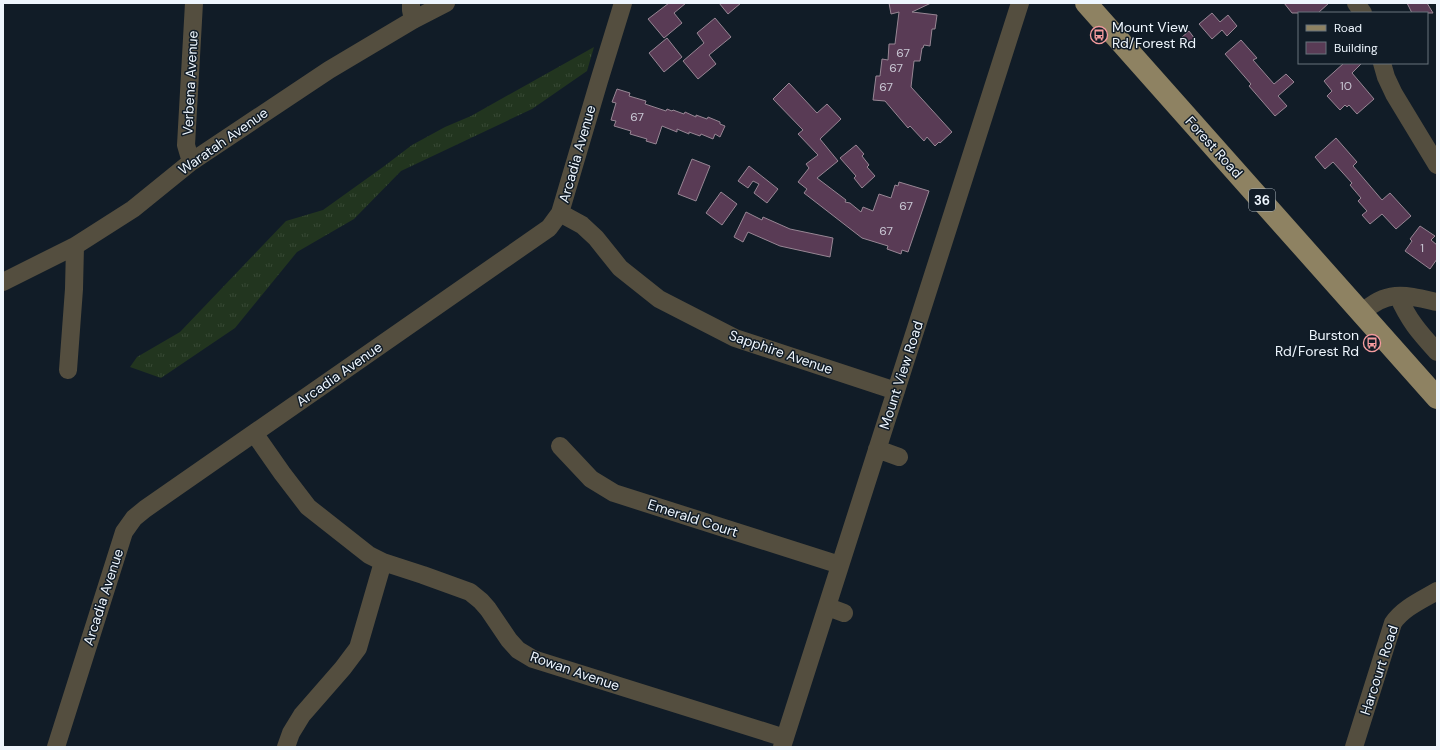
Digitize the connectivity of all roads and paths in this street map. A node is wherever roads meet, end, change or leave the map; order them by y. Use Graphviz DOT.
graph roads {
  1 [pos="194,3"];
  2 [pos="446,3"];
  3 [pos="623,3"];
  4 [pos="1020,3"];
  5 [pos="1086,3"];
  6 [pos="1356,3"];
  7 [pos="412,12"];
  8 [pos="1362,12"];
  9 [pos="1382,64"];
  10 [pos="191,162"];
  11 [pos="1437,166"];
  12 [pos="560,213"];
  13 [pos="75,246"];
  14 [pos="3,282"];
  15 [pos="1398,296"];
  16 [pos="1437,302"];
  17 [pos="1362,313"];
  18 [pos="1437,352"];
  19 [pos="68,370"];
  20 [pos="896,391"];
  21 [pos="1437,398"];
  22 [pos="254,433"];
  23 [pos="560,446"];
  24 [pos="877,449"];
  25 [pos="899,457"];
  26 [pos="383,562"];
  27 [pos="840,565"];
  28 [pos="1437,591"];
  29 [pos="784,742"];
  30 [pos="56,747"];
  31 [pos="286,747"];
  32 [pos="1354,747"];
  1 -- 10 [label="street, Verbena Avenue"];
  2 -- 7 [label="street, Waratah Avenue"];
  3 -- 12 [label="street, Arcadia Avenue"];
  4 -- 20 [label="street, Mount View Road"];
  5 -- 17 [label="main road, Forest Road / 36"];
  6 -- 8 [label="street"];
  7 -- 10 [label="street, Waratah Avenue"];
  9 -- 11 [label="street"];
  10 -- 13 [label="street, Waratah Avenue"];
  12 -- 20 [label="street, Sapphire Avenue"];
  12 -- 22 [label="street, Arcadia Avenue"];
  13 -- 14 [label="street, Waratah Avenue"];
  13 -- 19 [label="street"];
  15 -- 16 [label="street"];
  15 -- 17 [label="street"];
  15 -- 18 [label="street"];
  17 -- 21 [label="main road, Forest Road / 36"];
  20 -- 24 [label="street, Mount View Road"];
  22 -- 26 [label="street, Rowan Avenue"];
  22 -- 30 [label="street, Arcadia Avenue"];
  23 -- 27 [label="street, Emerald Court"];
  24 -- 25 [label="street"];
  24 -- 27 [label="street, Mount View Road"];
  26 -- 29 [label="street, Rowan Avenue"];
  26 -- 31 [label="street"];
  27 -- 29 [label="street, Mount View Road"];
  28 -- 32 [label="street, Harcourt Road"];
}
